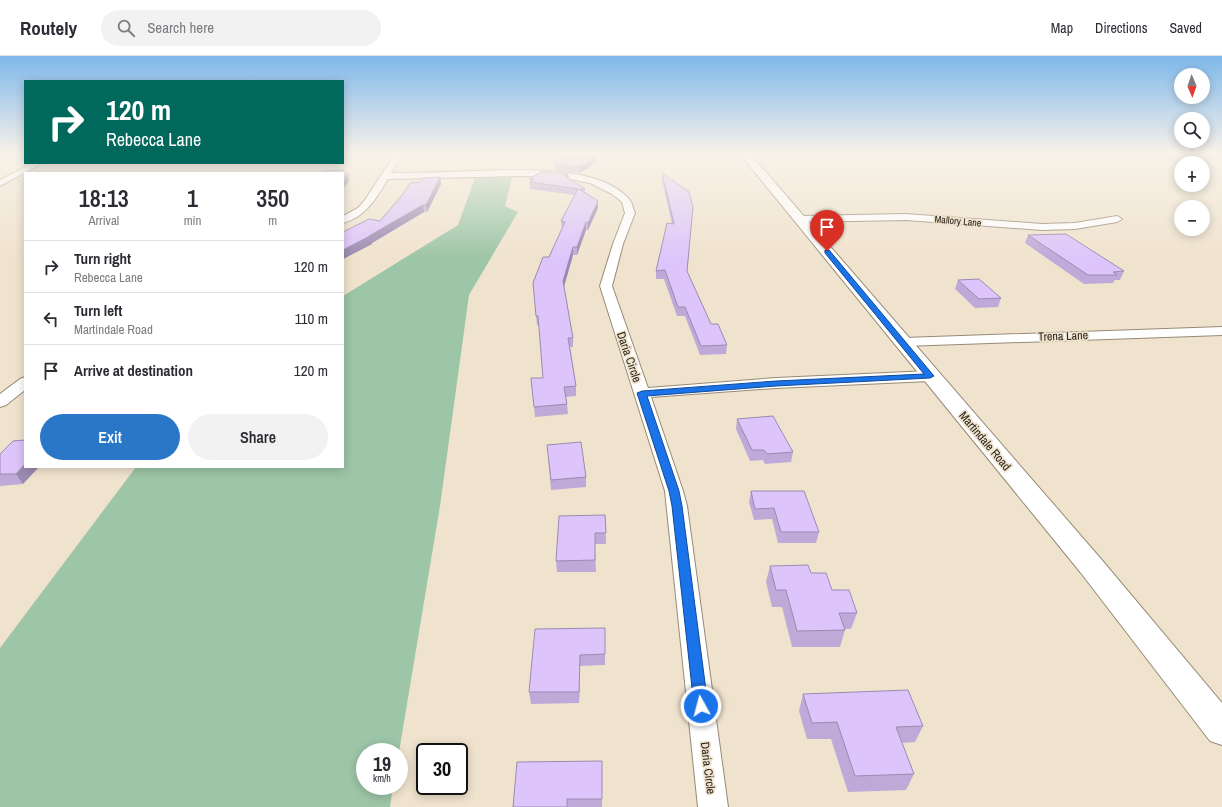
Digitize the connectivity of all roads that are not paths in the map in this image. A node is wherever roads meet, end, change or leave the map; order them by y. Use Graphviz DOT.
graph roads {
  1 [pos="376,189"];
  2 [pos="609,189"];
  3 [pos="774,189"];
  4 [pos="344,219"];
  5 [pos="799,219"];
  6 [pos="1117,219"];
  7 [pos="1222,332"];
  8 [pos="904,342"];
  9 [pos="930,376"];
  10 [pos="24,383"];
  11 [pos="642,393"];
  12 [pos="0,402"];
  13 [pos="1222,729"];
  14 [pos="713,807"];
  1 -- 4 [label="street"];
  2 -- 11 [label="street, Daria Circle"];
  3 -- 5 [label="street, Martindale Road"];
  5 -- 6 [label="street, Mallory Lane"];
  5 -- 8 [label="street, Martindale Road"];
  7 -- 8 [label="street, Trena Lane"];
  8 -- 9 [label="street, Martindale Road"];
  9 -- 11 [label="street"];
  9 -- 13 [label="street, Martindale Road"];
  10 -- 12 [label="street"];
  11 -- 14 [label="street, Daria Circle"];
}
